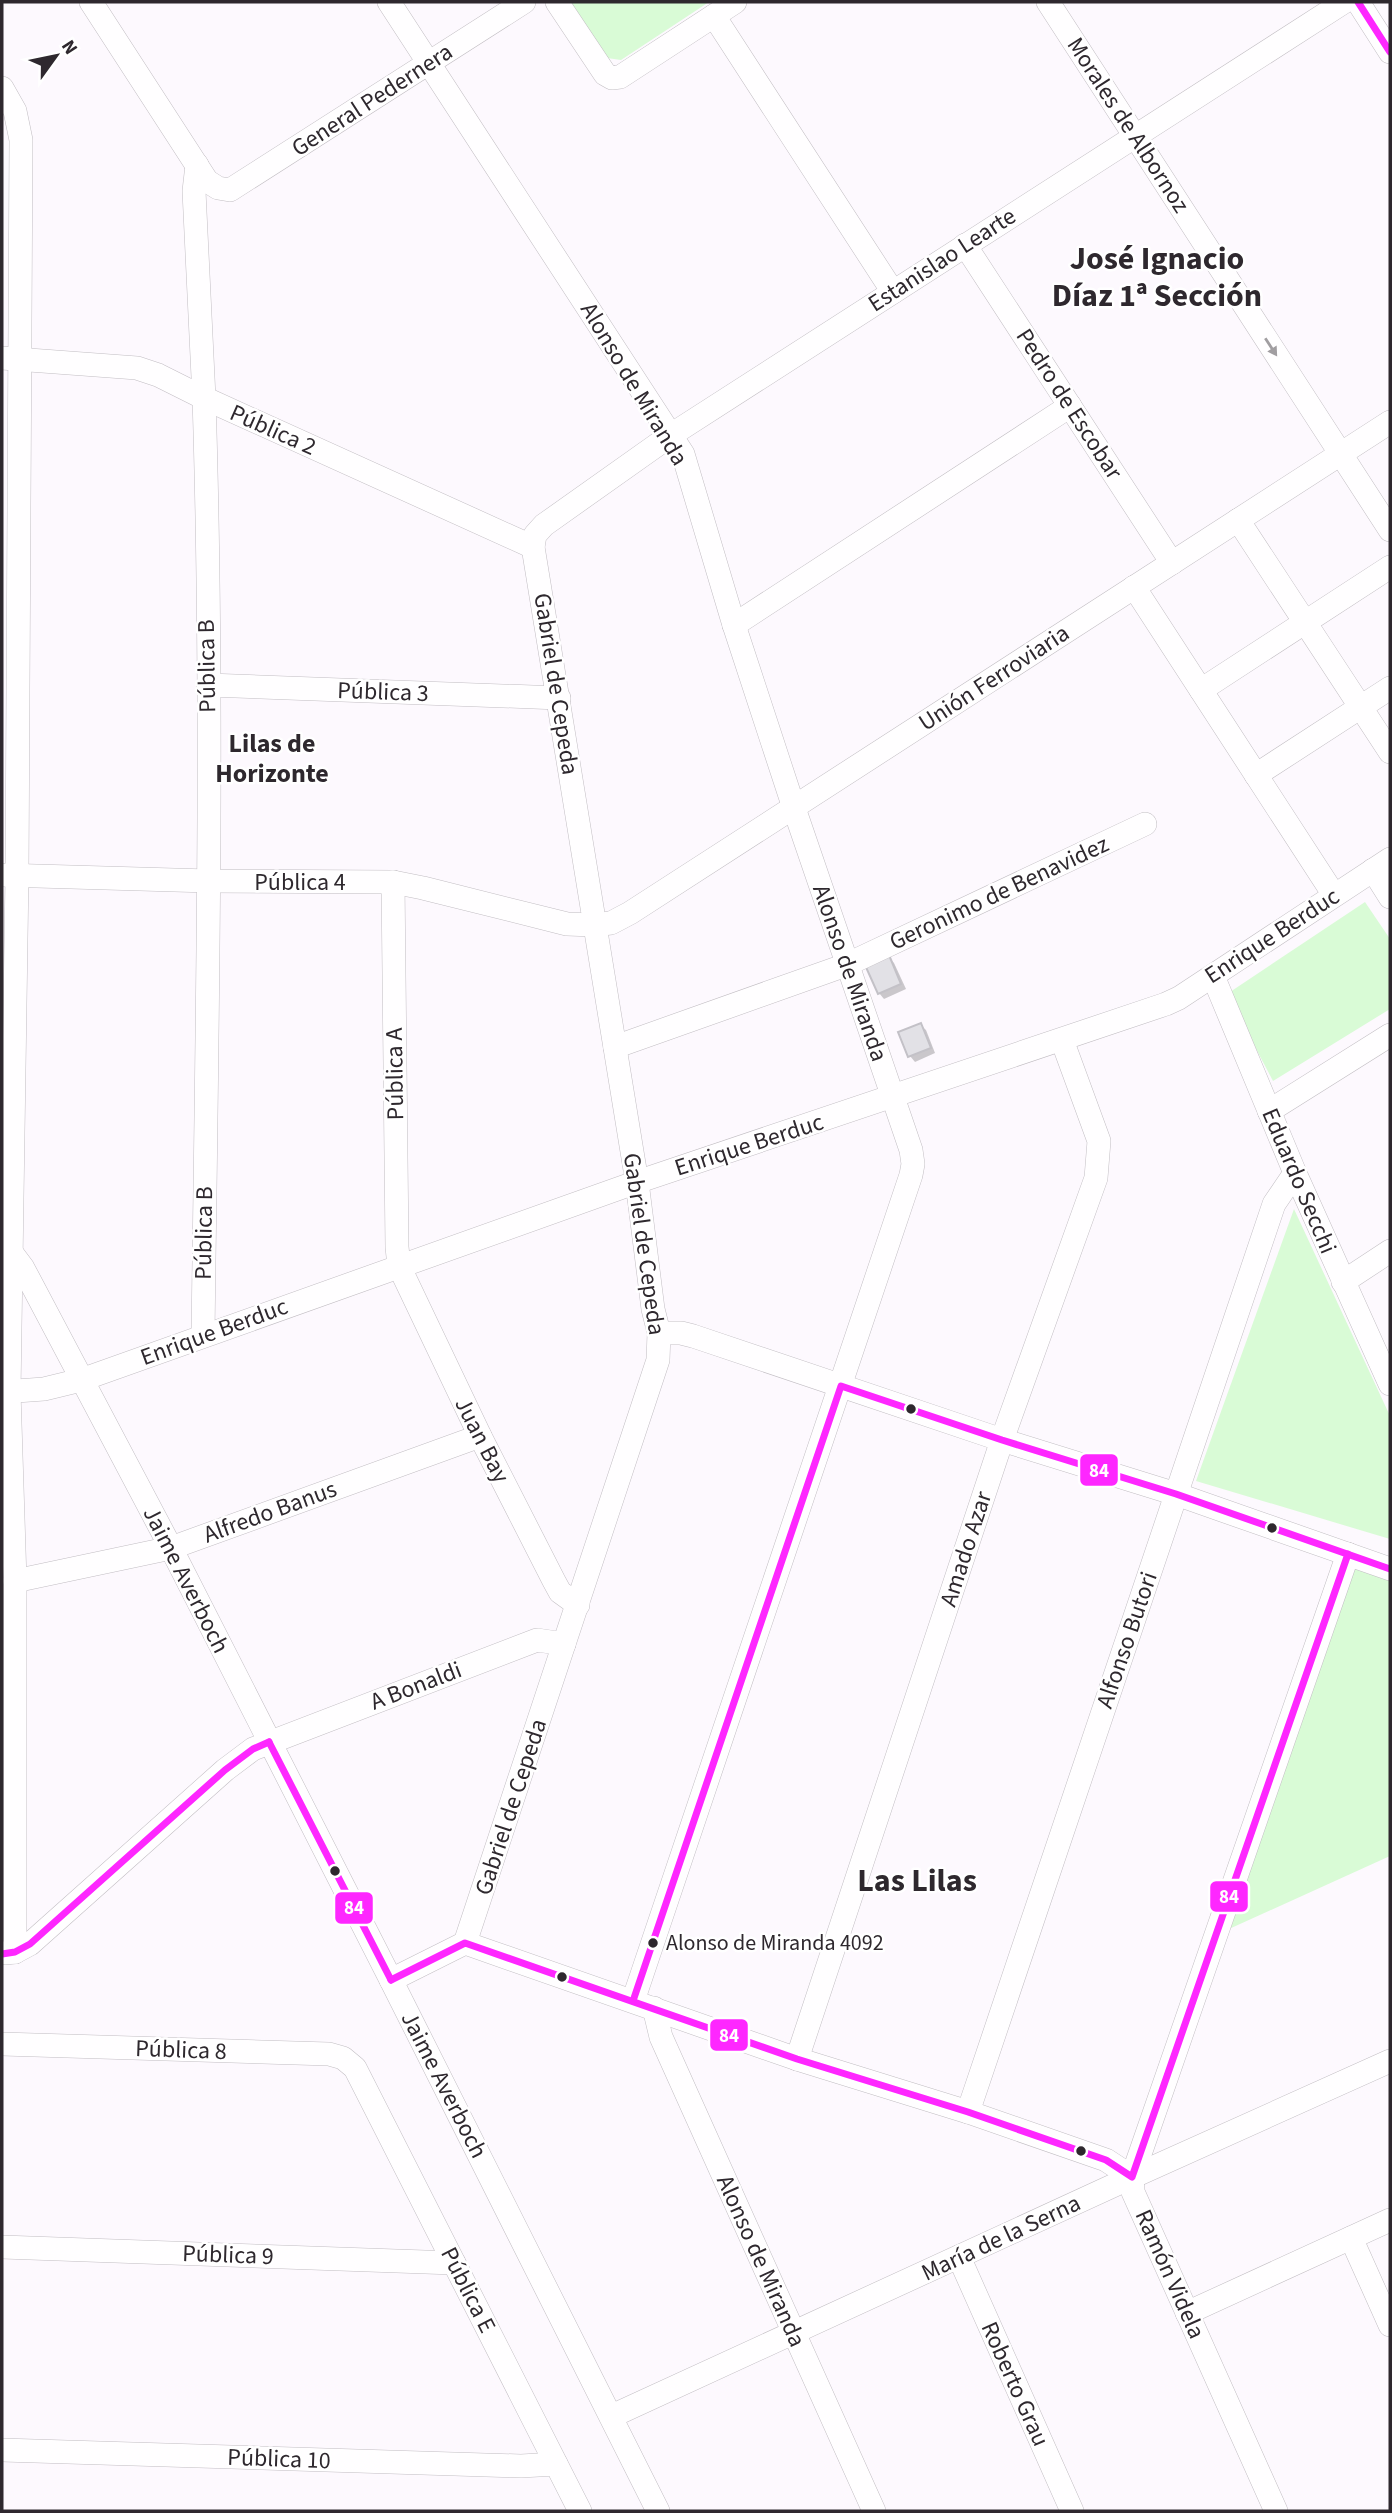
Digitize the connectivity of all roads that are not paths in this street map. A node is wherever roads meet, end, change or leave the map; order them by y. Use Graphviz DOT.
graph roads {
  1 [pos="91,2"];
  2 [pos="389,2"];
  3 [pos="524,2"];
  4 [pos="557,2"];
  5 [pos="735,2"];
  6 [pos="1048,2"];
  7 [pos="1344,2"];
  8 [pos="1358,2"];
  9 [pos="714,16"];
  10 [pos="1390,52"];
  11 [pos="429,64"];
  12 [pos="2,88"];
  13 [pos="1135,136"];
  14 [pos="197,165"];
  15 [pos="965,245"];
  16 [pos="893,292"];
  17 [pos="11,358"];
  18 [pos="204,398"];
  19 [pos="1070,406"];
  20 [pos="1390,422"];
  21 [pos="670,435"];
  22 [pos="1341,454"];
  23 [pos="1238,520"];
  24 [pos="1390,530"];
  25 [pos="533,547"];
  26 [pos="1172,563"];
  27 [pos="1390,568"];
  28 [pos="1135,587"];
  29 [pos="1305,623"];
  30 [pos="734,625"];
  31 [pos="208,685"];
  32 [pos="1390,688"];
  33 [pos="1201,690"];
  34 [pos="559,698"];
  35 [pos="1361,707"];
  36 [pos="1390,752"];
  37 [pos="1256,775"];
  38 [pos="794,808"];
  39 [pos="1145,824"];
  40 [pos="1382,865"];
  41 [pos="9,875"];
  42 [pos="209,881"];
  43 [pos="393,882"];
  44 [pos="1334,895"];
  45 [pos="1390,897"];
  46 [pos="593,925"];
  47 [pos="846,965"];
  48 [pos="1213,976"];
  49 [pos="1390,1035"];
  50 [pos="1062,1040"];
  51 [pos="615,1047"];
  52 [pos="893,1097"];
  53 [pos="1269,1111"];
  54 [pos="1295,1173"];
  55 [pos="637,1181"];
  56 [pos="1390,1251"];
  57 [pos="10,1252"];
  58 [pos="399,1266"];
  59 [pos="1343,1282"];
  60 [pos="659,1333"];
  61 [pos="203,1336"];
  62 [pos="81,1380"];
  63 [pos="1390,1384"];
  64 [pos="841,1386"];
  65 [pos="5,1392"];
  66 [pos="480,1436"];
  67 [pos="1002,1440"];
  68 [pos="1177,1494"];
  69 [pos="171,1548"];
  70 [pos="1348,1554"];
  71 [pos="1390,1569"];
  72 [pos="15,1581"];
  73 [pos="578,1605"];
  74 [pos="564,1644"];
  75 [pos="269,1742"];
  76 [pos="466,1943"];
  77 [pos="8,1953"];
  78 [pos="391,1980"];
  79 [pos="644,2005"];
  80 [pos="2,2044"];
  81 [pos="797,2059"];
  82 [pos="1390,2061"];
  83 [pos="355,2068"];
  84 [pos="968,2112"];
  85 [pos="1132,2177"];
  86 [pos="1390,2220"];
  87 [pos="1351,2238"];
  88 [pos="2,2246"];
  89 [pos="958,2257"];
  90 [pos="454,2263"];
  91 [pos="1187,2313"];
  92 [pos="1390,2325"];
  93 [pos="793,2333"];
  94 [pos="612,2416"];
  95 [pos="2,2450"];
  96 [pos="556,2464"];
  97 [pos="580,2511"];
  98 [pos="658,2511"];
  99 [pos="874,2511"];
  100 [pos="1072,2511"];
  101 [pos="1276,2511"];
  1 -- 14 [label="street"];
  2 -- 11 [label="street, Alonso de Miranda"];
  3 -- 11 [label="street, General Pedernera"];
  4 -- 9 [label="street"];
  5 -- 9 [label="street"];
  6 -- 13 [label="street, Morales de Albornoz"];
  7 -- 13 [label="street, Estanislao Learte"];
  8 -- 10 [label="street"];
  9 -- 16 [label="street"];
  11 -- 14 [label="street, General Pedernera"];
  11 -- 21 [label="street, Alonso de Miranda"];
  12 -- 17 [label="street"];
  13 -- 15 [label="street, Estanislao Learte"];
  13 -- 22 [label="street, Morales de Albornoz, one-way"];
  14 -- 18 [label="street, Pública B"];
  15 -- 16 [label="street, Estanislao Learte"];
  15 -- 19 [label="street, Pedro de Escobar"];
  16 -- 21 [label="street, Estanislao Learte"];
  17 -- 18 [label="street, Pública 2"];
  17 -- 41 [label="street"];
  18 -- 25 [label="street, Pública 2"];
  18 -- 31 [label="street, Pública B"];
  19 -- 26 [label="street, Pedro de Escobar"];
  19 -- 30 [label="street"];
  20 -- 22 [label="street, Unión Ferroviaria"];
  21 -- 25 [label="street, Estanislao Learte"];
  21 -- 30 [label="street, Alonso de Miranda"];
  22 -- 23 [label="street, Unión Ferroviaria"];
  22 -- 24 [label="street, Morales de Albornoz"];
  23 -- 26 [label="street, Unión Ferroviaria"];
  23 -- 29 [label="street"];
  25 -- 34 [label="street, Gabriel de Cepeda"];
  26 -- 28 [label="street, Unión Ferroviaria"];
  27 -- 29 [label="street"];
  28 -- 33 [label="street"];
  28 -- 38 [label="street, Unión Ferroviaria"];
  29 -- 33 [label="street"];
  29 -- 35 [label="street"];
  30 -- 38 [label="street, Alonso de Miranda"];
  31 -- 34 [label="street, Pública 3"];
  31 -- 42 [label="street, Pública B"];
  32 -- 35 [label="street"];
  33 -- 37 [label="street"];
  34 -- 46 [label="street, Gabriel de Cepeda"];
  35 -- 36 [label="street"];
  35 -- 37 [label="street"];
  37 -- 44 [label="street"];
  38 -- 46 [label="street, Unión Ferroviaria"];
  38 -- 47 [label="street, Alonso de Miranda"];
  39 -- 47 [label="street, Geronimo de Benavidez"];
  40 -- 44 [label="street, Enrique Berduc"];
  40 -- 45 [label="street"];
  41 -- 42 [label="street, Pública 4"];
  41 -- 57 [label="street"];
  42 -- 43 [label="street, Pública 4"];
  42 -- 61 [label="street, Pública B"];
  43 -- 46 [label="street, Pública 4"];
  43 -- 58 [label="street, Pública A"];
  44 -- 48 [label="street, Enrique Berduc"];
  46 -- 51 [label="street, Gabriel de Cepeda"];
  47 -- 51 [label="street, Geronimo de Benavidez"];
  47 -- 52 [label="street, Alonso de Miranda"];
  48 -- 50 [label="street, Enrique Berduc"];
  48 -- 53 [label="street, Eduardo Secchi"];
  49 -- 53 [label="street"];
  50 -- 52 [label="street, Enrique Berduc"];
  50 -- 67 [label="street, Amado Azar"];
  51 -- 55 [label="street, Gabriel de Cepeda"];
  52 -- 55 [label="street, Enrique Berduc"];
  52 -- 64 [label="street, Alonso de Miranda"];
  53 -- 54 [label="street, Eduardo Secchi"];
  54 -- 59 [label="street, Eduardo Secchi"];
  54 -- 68 [label="street, Alfonso Butori"];
  55 -- 58 [label="street, Enrique Berduc"];
  55 -- 60 [label="street, Gabriel de Cepeda"];
  56 -- 59 [label="street"];
  57 -- 62 [label="street, Jaime Averboch"];
  57 -- 65 [label="street"];
  58 -- 61 [label="street, Enrique Berduc"];
  58 -- 66 [label="street, Juan Bay"];
  59 -- 63 [label="street, Eduardo Secchi"];
  60 -- 64 [label="street"];
  60 -- 73 [label="street, Gabriel de Cepeda"];
  61 -- 62 [label="street, Enrique Berduc"];
  62 -- 65 [label="street, Enrique Berduc"];
  62 -- 69 [label="street, Jaime Averboch"];
  64 -- 67 [label="street"];
  64 -- 79 [label="street, Alonso de Miranda"];
  65 -- 72 [label="street"];
  66 -- 69 [label="street, Alfredo Banus"];
  66 -- 73 [label="street, Juan Bay"];
  67 -- 68 [label="street"];
  67 -- 81 [label="street, Amado Azar"];
  68 -- 70 [label="street"];
  68 -- 84 [label="street, Alfonso Butori"];
  69 -- 72 [label="street, Alfredo Banus"];
  69 -- 75 [label="street, Jaime Averboch"];
  70 -- 71 [label="street"];
  70 -- 85 [label="street, Ramón Videla"];
  72 -- 77 [label="street"];
  73 -- 74 [label="street, Gabriel de Cepeda"];
  74 -- 75 [label="street, A Bonaldi"];
  74 -- 76 [label="street, Gabriel de Cepeda"];
  75 -- 77 [label="street, A Bonaldi"];
  75 -- 78 [label="street, Jaime Averboch"];
  76 -- 78 [label="street"];
  76 -- 79 [label="street"];
  78 -- 94 [label="street, Jaime Averboch"];
  79 -- 81 [label="street"];
  79 -- 93 [label="street, Alonso de Miranda"];
  80 -- 83 [label="street, Pública 8"];
  81 -- 84 [label="street"];
  82 -- 85 [label="street, María de la Serna"];
  83 -- 90 [label="street, Pública E"];
  84 -- 85 [label="street"];
  85 -- 89 [label="street, María de la Serna"];
  85 -- 91 [label="street, Ramón Videla"];
  86 -- 87 [label="street"];
  87 -- 91 [label="street"];
  87 -- 92 [label="street"];
  88 -- 90 [label="street, Pública 9"];
  89 -- 93 [label="street, María de la Serna"];
  89 -- 100 [label="street, Roberto Grau"];
  90 -- 96 [label="street, Pública E"];
  91 -- 101 [label="street, Ramón Videla"];
  93 -- 94 [label="street, María de la Serna"];
  93 -- 99 [label="street, Alonso de Miranda"];
  94 -- 98 [label="street, Jaime Averboch"];
  95 -- 96 [label="street, Pública 10"];
  96 -- 97 [label="street, Pública E"];
}
